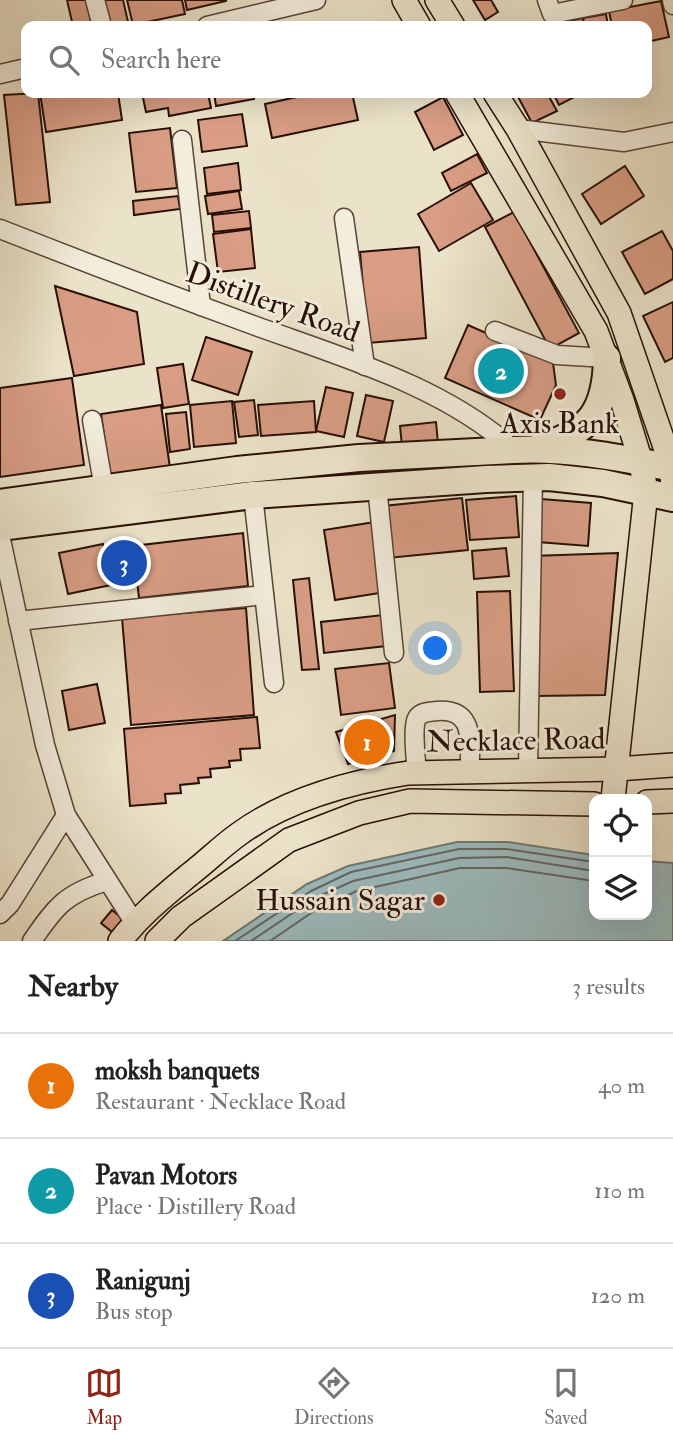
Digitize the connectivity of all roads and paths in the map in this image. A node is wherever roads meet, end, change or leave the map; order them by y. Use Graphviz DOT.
graph roads {
  1 [pos="95,0"];
  2 [pos="404,0"];
  3 [pos="437,0"];
  4 [pos="547,0"];
  5 [pos="623,0"];
  6 [pos="672,0"];
  7 [pos="308,1"];
  8 [pos="673,5"];
  9 [pos="101,21"];
  10 [pos="227,21"];
  11 [pos="416,21"];
  12 [pos="450,21"];
  13 [pos="21,69"];
  14 [pos="0,74"];
  15 [pos="460,98"];
  16 [pos="498,98"];
  17 [pos="518,129"];
  18 [pos="673,132"];
  19 [pos="182,140"];
  20 [pos="344,218"];
  21 [pos="0,229"];
  22 [pos="201,306"];
  23 [pos="495,331"];
  24 [pos="607,358"];
  25 [pos="365,366"];
  26 [pos="92,420"];
  27 [pos="525,450"];
  28 [pos="641,462"];
  29 [pos="673,468"];
  30 [pos="533,477"];
  31 [pos="377,486"];
  32 [pos="104,489"];
  33 [pos="646,492"];
  34 [pos="253,495"];
  35 [pos="673,498"];
  36 [pos="0,503"];
  37 [pos="0,527"];
  38 [pos="0,535"];
  39 [pos="264,595"];
  40 [pos="18,621"];
  41 [pos="394,653"];
  42 [pos="274,683"];
  43 [pos="673,765"];
  44 [pos="528,769"];
  45 [pos="617,769"];
  46 [pos="470,771"];
  47 [pos="417,773"];
  48 [pos="614,794"];
  49 [pos="673,801"];
  50 [pos="652,802"];
  51 [pos="589,804"];
  52 [pos="66,815"];
  53 [pos="107,881"];
  54 [pos="0,914"];
  55 [pos="134,922"];
  56 [pos="32,941"];
  57 [pos="120,941"];
  58 [pos="157,941"];
  1 -- 9 [label="street"];
  2 -- 11 [label="main road"];
  3 -- 12 [label="main road"];
  4 -- 5 [label="street"];
  6 -- 8 [label="street"];
  7 -- 10 [label="street"];
  13 -- 14 [label="street"];
  15 -- 24 [label="main road"];
  16 -- 17 [label="main road"];
  17 -- 18 [label="street"];
  17 -- 29 [label="main road"];
  19 -- 22 [label="street"];
  20 -- 25 [label="street"];
  21 -- 22 [label="street, Distillery Road"];
  22 -- 25 [label="street, Distillery Road"];
  23 -- 24 [label="street"];
  24 -- 27 [label="highway"];
  24 -- 28 [label="main road"];
  25 -- 27 [label="street, Distillery Road"];
  26 -- 32 [label="street"];
  27 -- 28 [label="highway"];
  27 -- 32 [label="highway"];
  28 -- 29 [label="highway"];
  28 -- 33 [label="main road"];
  29 -- 35 [label="main road"];
  30 -- 31 [label="highway"];
  30 -- 33 [label="highway"];
  30 -- 44 [label="street"];
  31 -- 34 [label="highway"];
  31 -- 41 [label="street"];
  32 -- 36 [label="highway"];
  33 -- 35 [label="highway"];
  33 -- 45 [label="main road"];
  34 -- 37 [label="highway"];
  34 -- 39 [label="street"];
  38 -- 40 [label="street"];
  39 -- 40 [label="street"];
  39 -- 42 [label="street"];
  40 -- 52 [label="street"];
  43 -- 45 [label="main road, Necklace Road"];
  44 -- 45 [label="main road, Necklace Road"];
  44 -- 46 [label="main road, Necklace Road"];
  45 -- 48 [label="main road"];
  46 -- 47 [label="main road, Necklace Road"];
  46 -- 47 [label="street"];
  47 -- 55 [label="main road, Necklace Road"];
  49 -- 50 [label="main road"];
  51 -- 58 [label="main road, Necklace Road"];
  52 -- 53 [label="street"];
  52 -- 54 [label="street"];
  53 -- 55 [label="street"];
  53 -- 56 [label="street"];
  55 -- 57 [label="main road, Necklace Road"];
}
